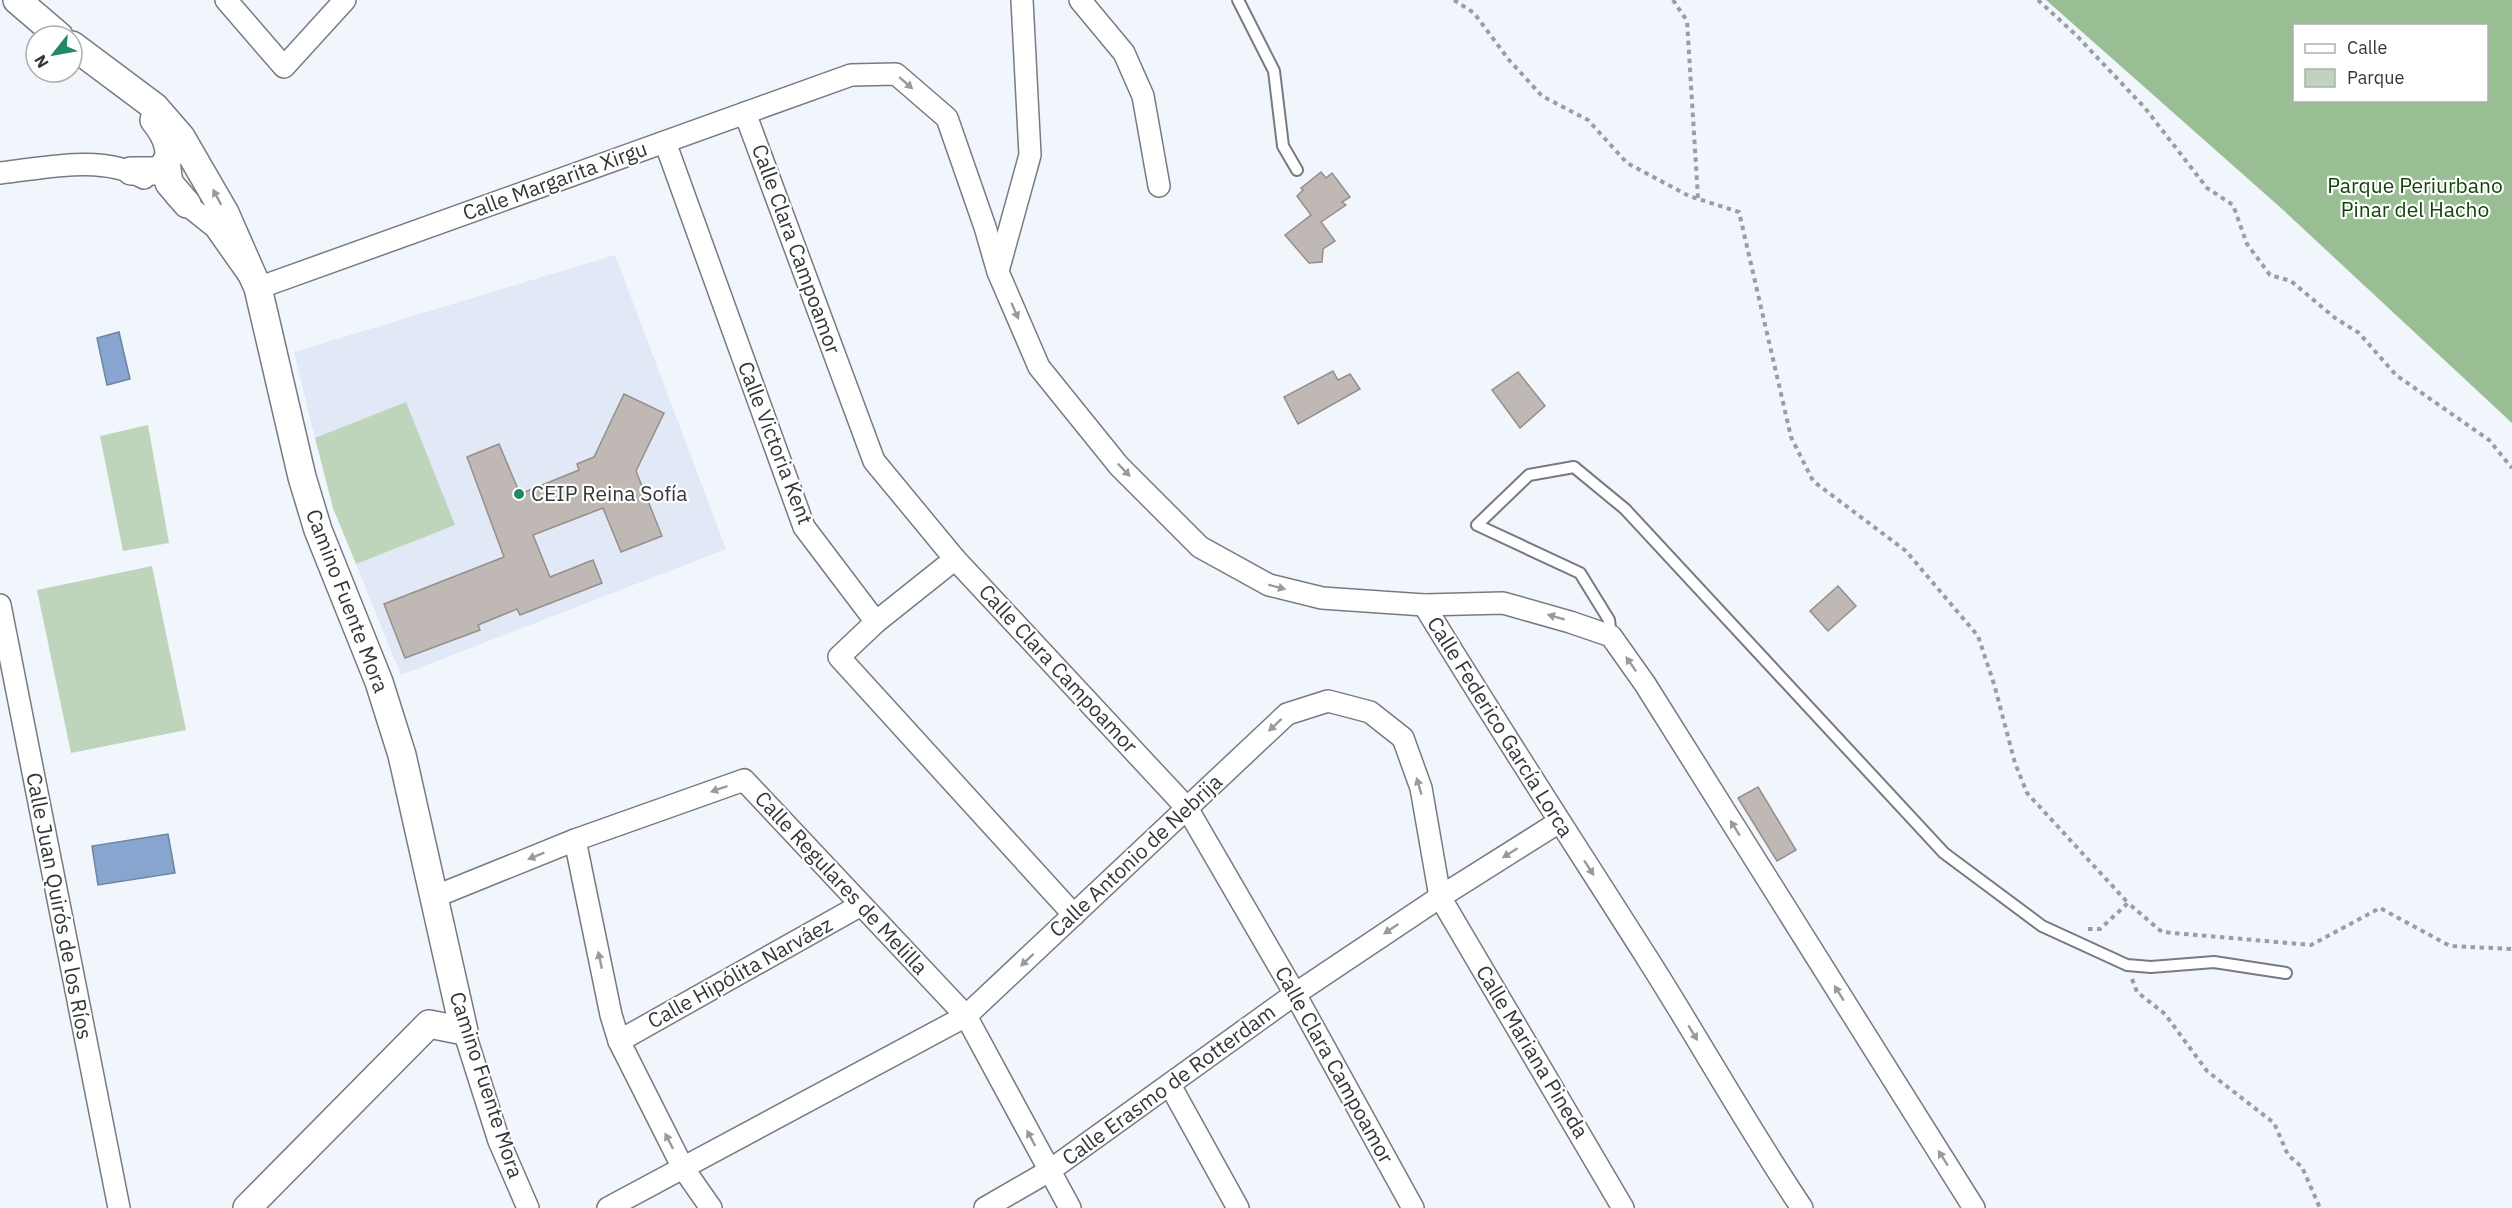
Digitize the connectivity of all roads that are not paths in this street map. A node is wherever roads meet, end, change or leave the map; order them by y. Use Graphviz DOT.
graph roads {
  1 [pos="17,0"];
  2 [pos="226,0"];
  3 [pos="345,0"];
  4 [pos="1022,0"];
  5 [pos="1080,0"];
  6 [pos="1238,0"];
  7 [pos="45,24"];
  8 [pos="84,54"];
  9 [pos="851,75"];
  10 [pos="125,84"];
  11 [pos="745,113"];
  12 [pos="664,142"];
  13 [pos="166,162"];
  14 [pos="1297,170"];
  15 [pos="131,171"];
  16 [pos="0,172"];
  17 [pos="1159,186"];
  18 [pos="187,204"];
  19 [pos="998,272"];
  20 [pos="258,288"];
  21 [pos="955,559"];
  22 [pos="0,604"];
  23 [pos="1424,605"];
  24 [pos="876,622"];
  25 [pos="1611,636"];
  26 [pos="4,652"];
  27 [pos="1187,808"];
  28 [pos="1559,822"];
  29 [pos="575,840"];
  30 [pos="434,897"];
  31 [pos="1440,897"];
  32 [pos="861,905"];
  33 [pos="1074,915"];
  34 [pos="2286,973"];
  35 [pos="1295,994"];
  36 [pos="966,1016"];
  37 [pos="464,1031"];
  38 [pos="619,1041"];
  39 [pos="1170,1085"];
  40 [pos="683,1168"];
  41 [pos="1049,1171"];
  42 [pos="119,1208"];
  43 [pos="247,1208"];
  44 [pos="528,1208"];
  45 [pos="608,1208"];
  46 [pos="711,1208"];
  47 [pos="985,1208"];
  48 [pos="1070,1208"];
  49 [pos="1238,1208"];
  50 [pos="1413,1208"];
  51 [pos="1623,1208"];
  52 [pos="1802,1208"];
  53 [pos="1974,1208"];
  1 -- 7 [label="street"];
  2 -- 3 [label="street"];
  4 -- 19 [label="street"];
  5 -- 17 [label="street"];
  6 -- 14 [label="lane"];
  8 -- 10 [label="street"];
  9 -- 11 [label="street, Calle Margarita Xirgu"];
  9 -- 19 [label="street, Calle Federico García Lorca, one-way"];
  10 -- 13 [label="street"];
  20 -- 10 [label="street, one-way"];
  11 -- 12 [label="street, Calle Margarita Xirgu"];
  11 -- 21 [label="street, Calle Clara Campoamor"];
  12 -- 20 [label="street, Calle Margarita Xirgu"];
  12 -- 24 [label="street, Calle Victoria Kent"];
  13 -- 15 [label="street"];
  13 -- 18 [label="street"];
  15 -- 16 [label="street, Camino Fuente Mora"];
  15 -- 18 [label="street, Camino Fuente Mora"];
  18 -- 20 [label="street, Camino Fuente Mora"];
  19 -- 23 [label="street, Calle Federico García Lorca, one-way"];
  20 -- 30 [label="street, Camino Fuente Mora"];
  21 -- 24 [label="street"];
  21 -- 27 [label="street, Calle Clara Campoamor"];
  22 -- 26 [label="street, Calle Juan Quirós de los Ríos"];
  25 -- 23 [label="street, one-way"];
  23 -- 28 [label="street, Calle Federico García Lorca"];
  24 -- 33 [label="street"];
  25 -- 34 [label="lane"];
  53 -- 25 [label="street, one-way"];
  26 -- 42 [label="street, Calle Juan Quirós de los Ríos"];
  31 -- 27 [label="street, Calle Antonio de Nebrija, one-way"];
  27 -- 33 [label="street, Calle Antonio de Nebrija"];
  27 -- 35 [label="street, Calle Clara Campoamor"];
  28 -- 31 [label="street, one-way"];
  28 -- 52 [label="street, Calle Federico García Lorca, one-way"];
  29 -- 30 [label="street, Calle Regulares de Melilla, one-way"];
  32 -- 29 [label="street, Calle Regulares de Melilla, one-way"];
  38 -- 29 [label="street, one-way"];
  30 -- 37 [label="street, Camino Fuente Mora"];
  31 -- 35 [label="street, Calle Erasmo de Rotterdam, one-way"];
  31 -- 51 [label="street, Calle Mariana Pineda"];
  32 -- 36 [label="street, Calle Regulares de Melilla"];
  32 -- 38 [label="street, Calle Hipólita Narváez"];
  33 -- 36 [label="street, Calle Antonio de Nebrija, one-way"];
  35 -- 39 [label="street, Calle Erasmo de Rotterdam"];
  35 -- 50 [label="street, Calle Clara Campoamor"];
  36 -- 40 [label="street, Calle Antonio de Nebrija"];
  41 -- 36 [label="street, Calle Regulares de Melilla, one-way"];
  37 -- 43 [label="street"];
  37 -- 44 [label="street, Camino Fuente Mora"];
  40 -- 38 [label="street, one-way"];
  39 -- 41 [label="street, Calle Erasmo de Rotterdam"];
  39 -- 49 [label="street"];
  40 -- 45 [label="street, Calle Antonio de Nebrija"];
  40 -- 46 [label="street"];
  41 -- 47 [label="street, Calle Erasmo de Rotterdam"];
  41 -- 48 [label="street, Calle Regulares de Melilla"];
}
